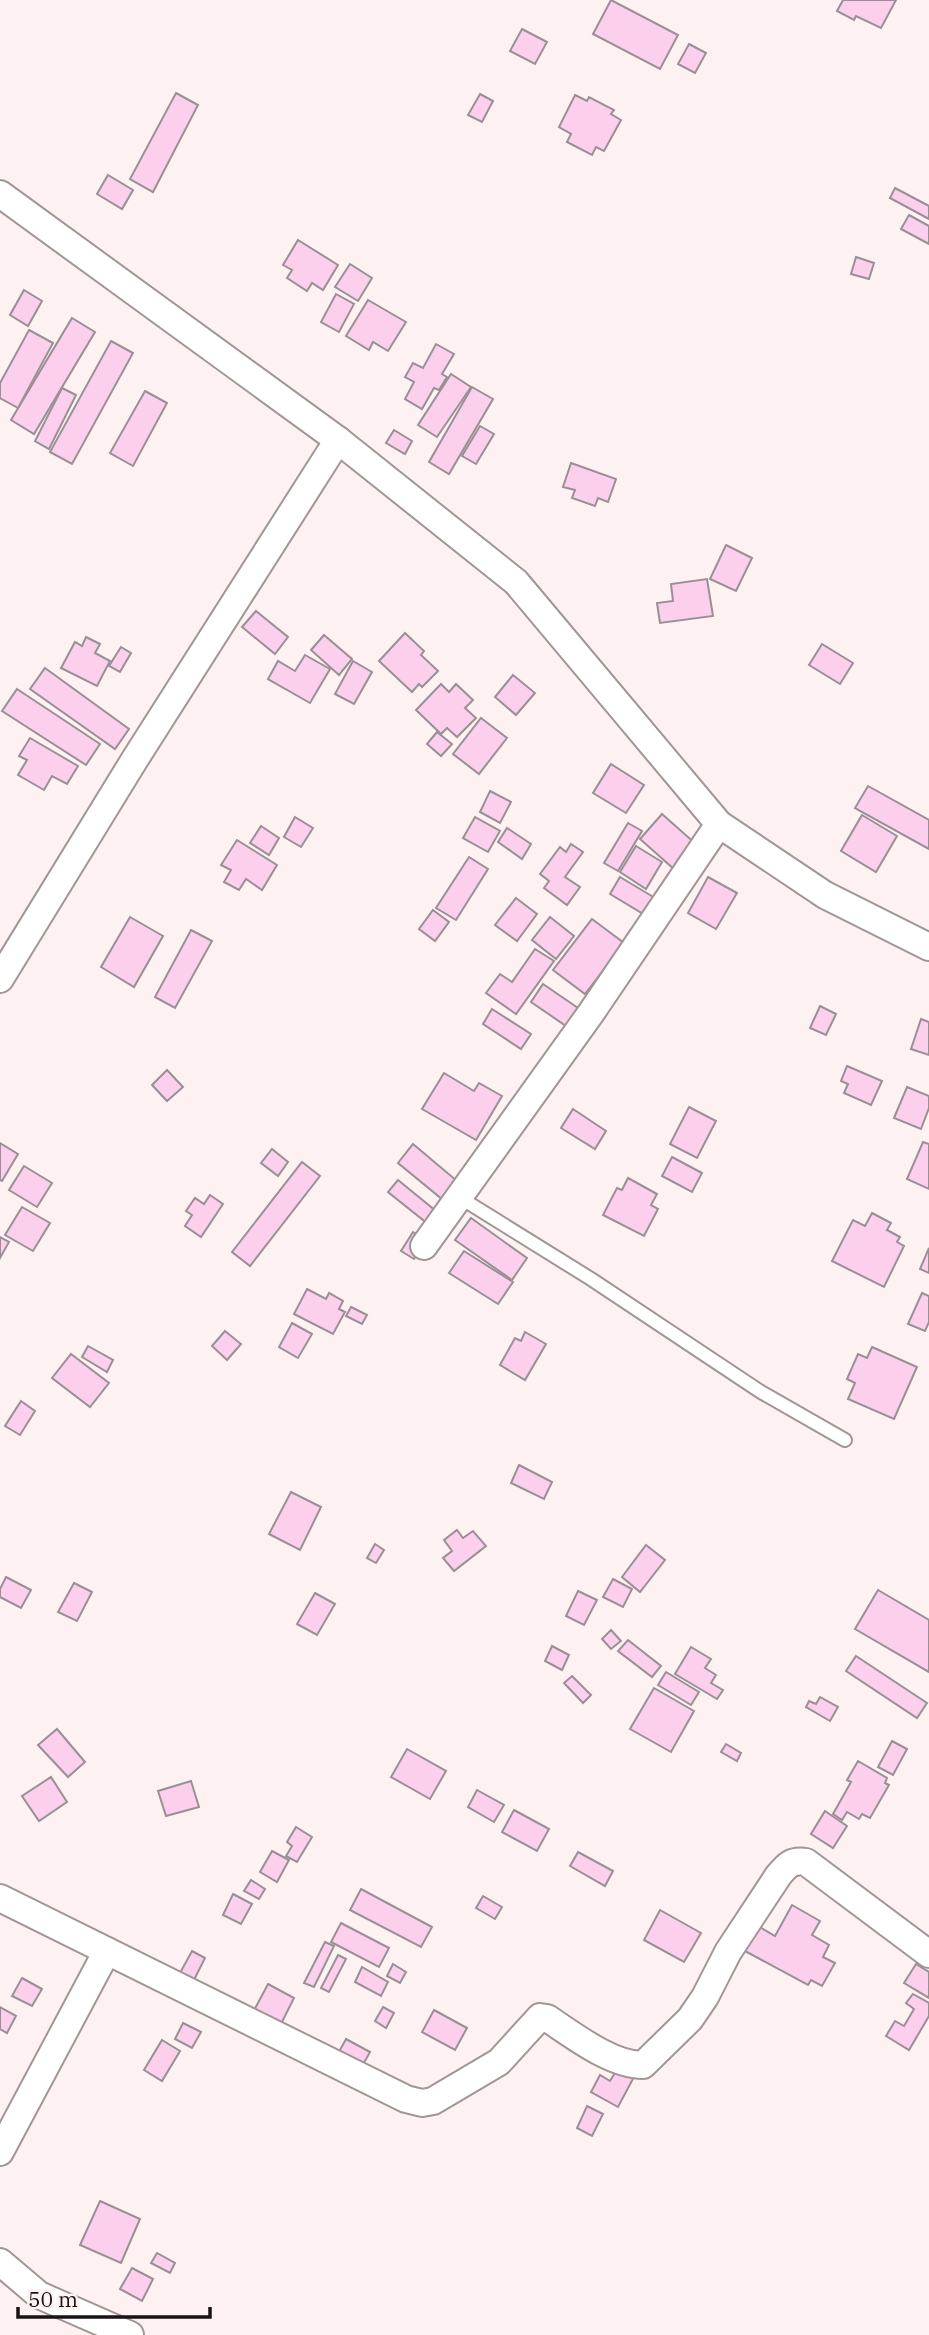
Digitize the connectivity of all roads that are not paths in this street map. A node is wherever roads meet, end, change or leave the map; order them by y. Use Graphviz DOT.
graph roads {
  1 [pos="0,194"];
  2 [pos="338,440"];
  3 [pos="719,824"];
  4 [pos="929,947"];
  5 [pos="0,979"];
  6 [pos="458,1197"];
  7 [pos="424,1246"];
  8 [pos="845,1440"];
  9 [pos="0,1898"];
  10 [pos="107,1951"];
  11 [pos="929,1954"];
  12 [pos="0,2152"];
  13 [pos="0,2262"];
  14 [pos="130,2335"];
  1 -- 2 [label="street"];
  2 -- 3 [label="street"];
  2 -- 5 [label="street"];
  3 -- 4 [label="street"];
  3 -- 6 [label="street"];
  6 -- 7 [label="street"];
  6 -- 8 [label="lane"];
  9 -- 10 [label="street"];
  10 -- 11 [label="street"];
  10 -- 12 [label="street"];
  13 -- 14 [label="street"];
}
